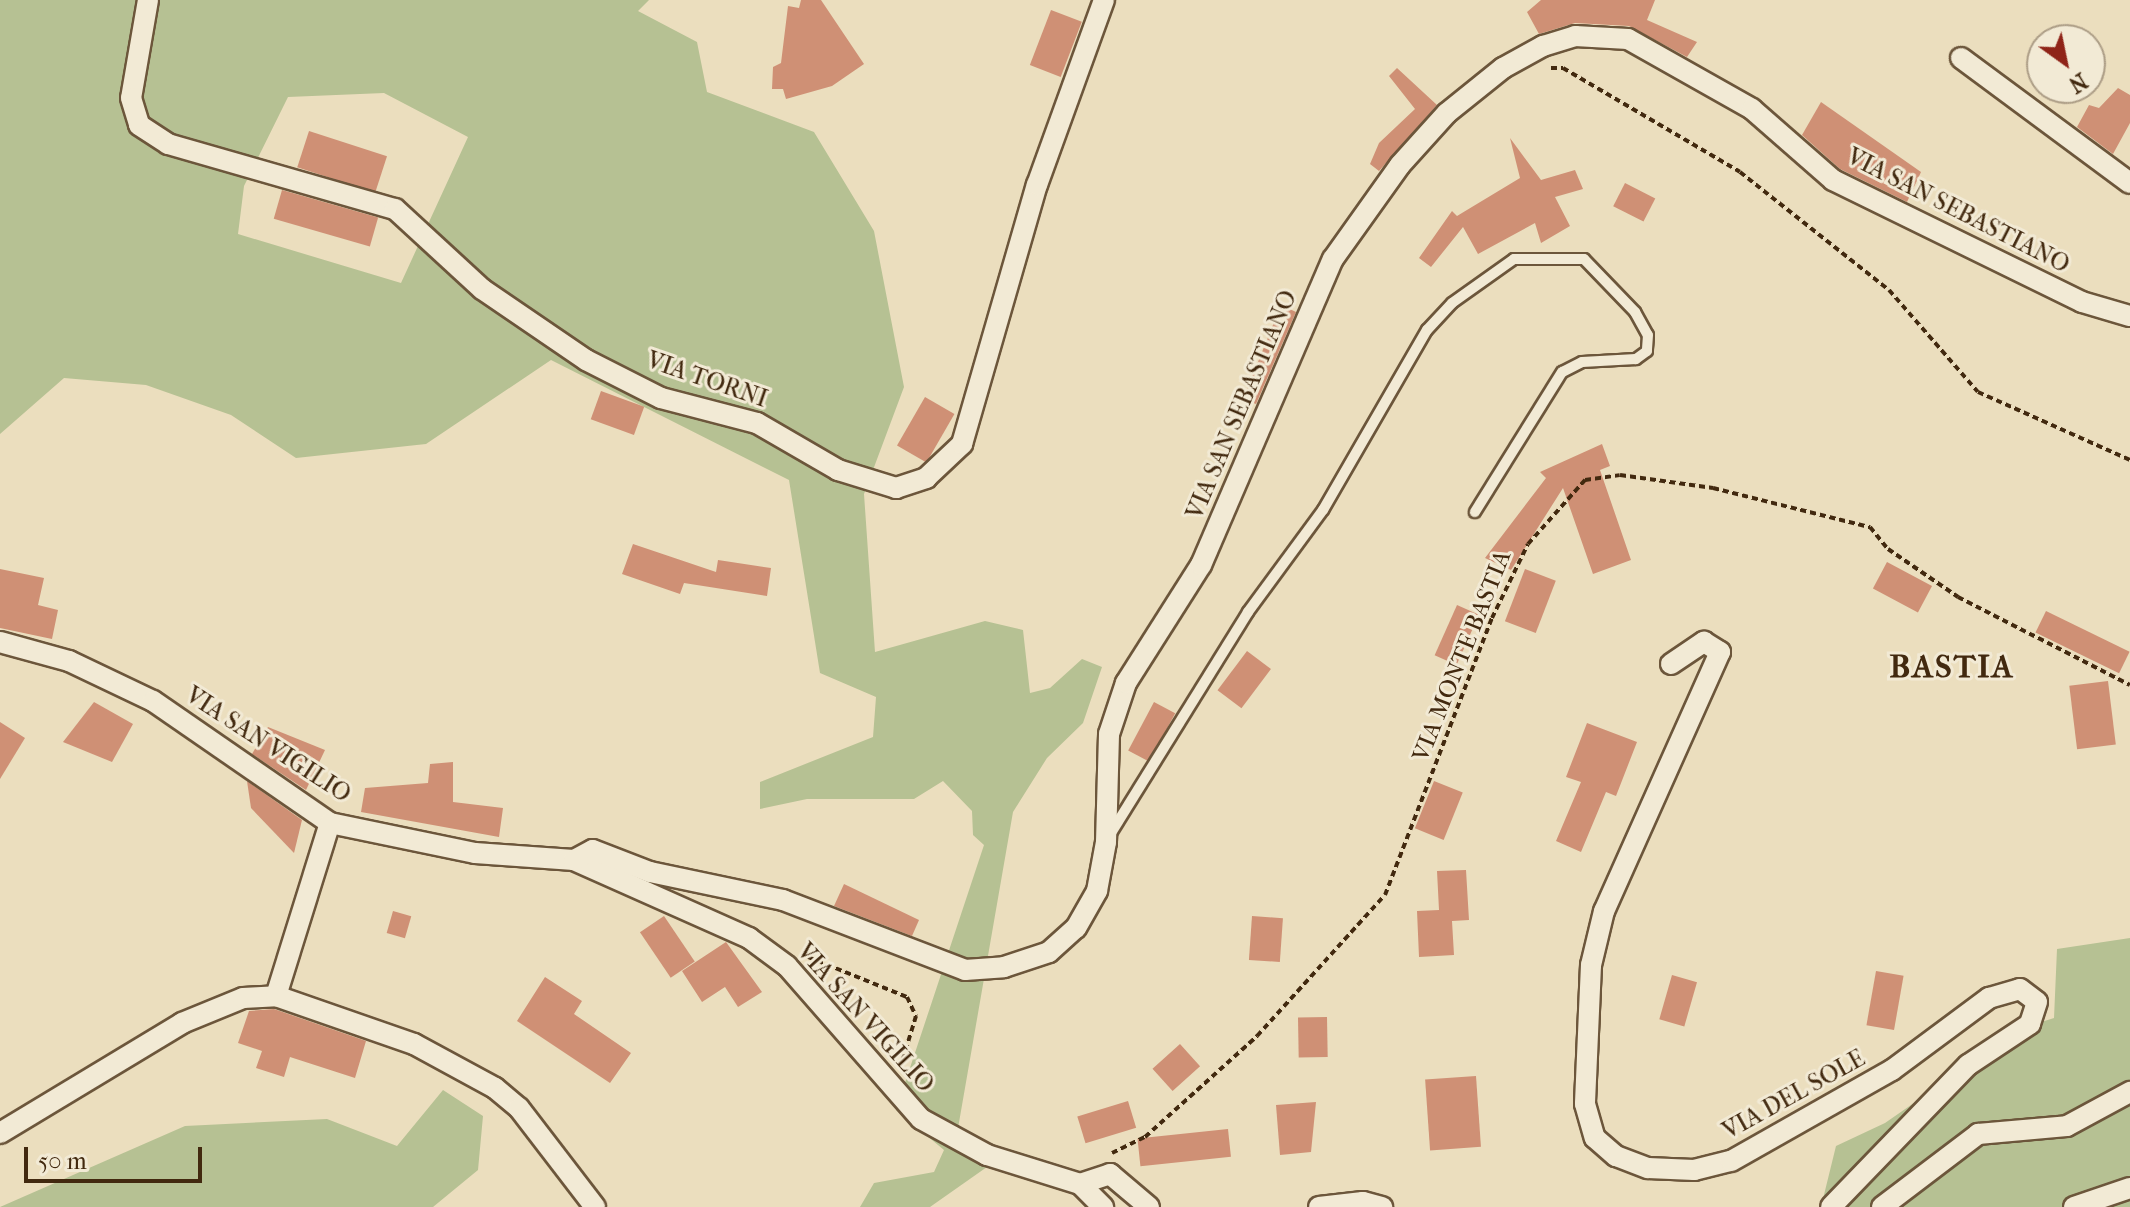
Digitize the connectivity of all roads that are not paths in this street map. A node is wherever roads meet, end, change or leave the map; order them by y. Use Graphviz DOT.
graph roads {
  1 [pos="148,0"];
  2 [pos="1104,0"];
  3 [pos="1961,58"];
  4 [pos="2130,183"];
  5 [pos="2130,316"];
  6 [pos="1475,512"];
  7 [pos="0,642"];
  8 [pos="1671,664"];
  9 [pos="330,823"];
  10 [pos="1106,842"];
  11 [pos="574,860"];
  12 [pos="276,996"];
  13 [pos="2130,1092"];
  14 [pos="0,1133"];
  15 [pos="1080,1184"];
  16 [pos="2130,1188"];
  17 [pos="595,1207"];
  18 [pos="1103,1207"];
  19 [pos="1149,1207"];
  20 [pos="1319,1207"];
  21 [pos="1382,1207"];
  22 [pos="1831,1207"];
  23 [pos="1882,1207"];
  24 [pos="2074,1207"];
  1 -- 2 [label="street, VIA TORNI"];
  3 -- 4 [label="street"];
  5 -- 10 [label="street, VIA SAN SEBASTIANO"];
  6 -- 10 [label="lane, VIA SAN SEBASTIANO"];
  7 -- 9 [label="street, VIA SAN VIGILIO"];
  8 -- 22 [label="street, VIA DEL SOLE"];
  9 -- 11 [label="street, VIA SAN VIGILIO"];
  9 -- 12 [label="street"];
  10 -- 11 [label="street, VIA SAN SEBASTIANO"];
  11 -- 15 [label="street, VIA SAN VIGILIO"];
  12 -- 14 [label="street"];
  12 -- 17 [label="street"];
  13 -- 23 [label="street"];
  15 -- 18 [label="street"];
  15 -- 19 [label="street"];
  16 -- 24 [label="street"];
  20 -- 21 [label="street"];
}
